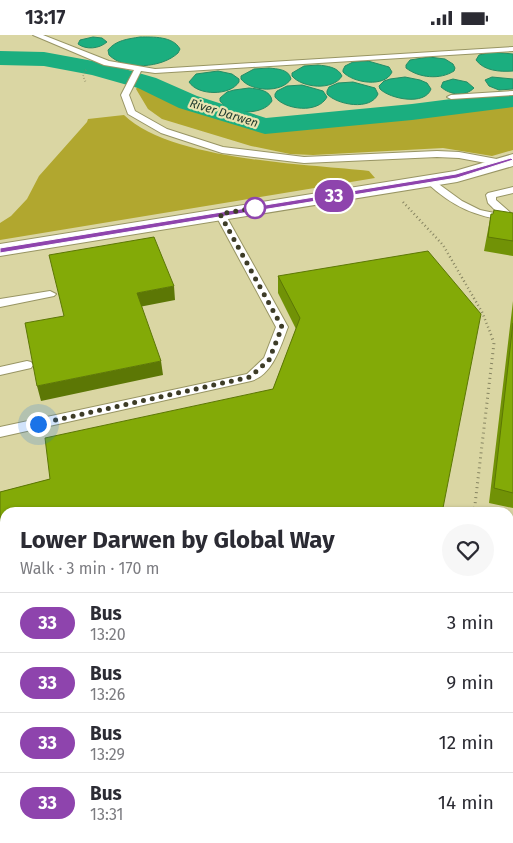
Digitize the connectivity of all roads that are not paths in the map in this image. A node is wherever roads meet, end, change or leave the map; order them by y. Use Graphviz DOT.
graph roads {
  1 [pos="37,35"];
  2 [pos="513,49"];
  3 [pos="138,70"];
  4 [pos="513,93"];
  5 [pos="451,97"];
  6 [pos="507,161"];
  7 [pos="429,180"];
  8 [pos="513,190"];
  9 [pos="220,214"];
  10 [pos="512,219"];
  11 [pos="0,250"];
  12 [pos="50,294"];
  13 [pos="0,303"];
  14 [pos="27,365"];
  15 [pos="0,371"];
  16 [pos="0,432"];
  1 -- 3 [label="lane"];
  2 -- 3 [label="lane"];
  3 -- 6 [label="lane"];
  4 -- 5 [label="lane"];
  6 -- 7 [label="street"];
  7 -- 9 [label="street"];
  7 -- 10 [label="lane"];
  8 -- 10 [label="lane"];
  9 -- 11 [label="street"];
  9 -- 16 [label="lane"];
  12 -- 13 [label="lane"];
  14 -- 15 [label="lane"];
}
